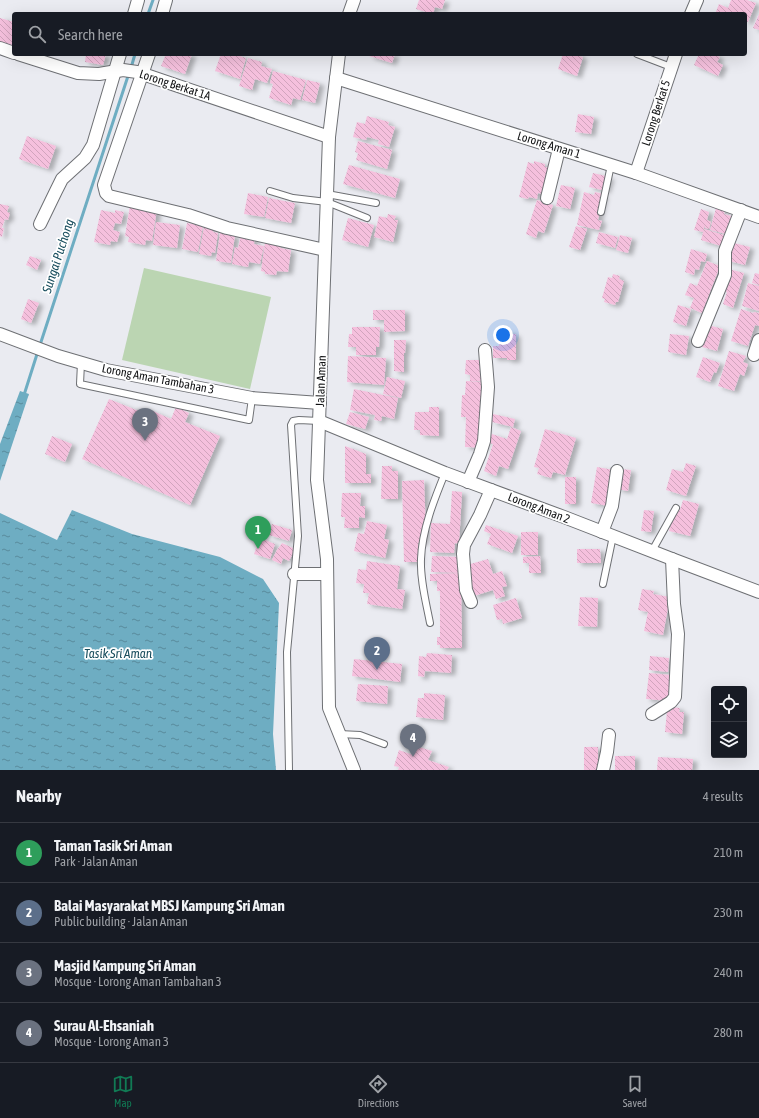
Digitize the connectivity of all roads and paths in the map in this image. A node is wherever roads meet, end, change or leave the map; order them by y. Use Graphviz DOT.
graph roads {
  1 [pos="138,0"];
  2 [pos="166,0"];
  3 [pos="354,0"];
  4 [pos="697,0"];
  5 [pos="135,12"];
  6 [pos="163,12"];
  7 [pos="350,12"];
  8 [pos="692,12"];
  9 [pos="0,48"];
  10 [pos="12,52"];
  11 [pos="24,56"];
  12 [pos="120,56"];
  13 [pos="148,56"];
  14 [pos="339,56"];
  15 [pos="642,56"];
  16 [pos="675,56"];
  17 [pos="671,67"];
  18 [pos="118,71"];
  19 [pos="140,73"];
  20 [pos="336,78"];
  21 [pos="329,137"];
  22 [pos="559,149"];
  23 [pos="611,165"];
  24 [pos="636,173"];
  25 [pos="270,191"];
  26 [pos="327,198"];
  27 [pos="547,198"];
  28 [pos="376,203"];
  29 [pos="741,210"];
  30 [pos="601,212"];
  31 [pos="759,217"];
  32 [pos="367,218"];
  33 [pos="40,224"];
  34 [pos="325,250"];
  35 [pos="0,334"];
  36 [pos="759,340"];
  37 [pos="698,341"];
  38 [pos="485,350"];
  39 [pos="754,355"];
  40 [pos="81,363"];
  41 [pos="252,398"];
  42 [pos="320,403"];
  43 [pos="320,421"];
  44 [pos="617,471"];
  45 [pos="445,474"];
  46 [pos="468,482"];
  47 [pos="491,490"];
  48 [pos="676,508"];
  49 [pos="607,534"];
  50 [pos="652,551"];
  51 [pos="672,559"];
  52 [pos="294,574"];
  53 [pos="327,574"];
  54 [pos="603,584"];
  55 [pos="759,592"];
  56 [pos="471,602"];
  57 [pos="430,623"];
  58 [pos="652,714"];
  59 [pos="339,734"];
  60 [pos="609,735"];
  61 [pos="384,744"];
  62 [pos="289,770"];
  63 [pos="354,770"];
  64 [pos="603,770"];
  1 -- 5 [label="street"];
  2 -- 6 [label="street"];
  3 -- 7 [label="street"];
  4 -- 8 [label="street"];
  9 -- 10 [label="street"];
  11 -- 18 [label="street, Lorong Berkat 1A"];
  12 -- 18 [label="street"];
  13 -- 19 [label="street"];
  14 -- 20 [label="street, Jalan Aman"];
  15 -- 17 [label="lane"];
  16 -- 17 [label="street, Lorong Berkat 5"];
  17 -- 24 [label="street, Lorong Berkat 5"];
  18 -- 19 [label="street, Lorong Berkat 1A"];
  18 -- 33 [label="street"];
  19 -- 21 [label="street, Lorong Berkat 1A"];
  19 -- 34 [label="street"];
  20 -- 21 [label="street, Jalan Aman"];
  20 -- 22 [label="street, Lorong Aman 1"];
  21 -- 26 [label="street, Jalan Aman"];
  22 -- 23 [label="street, Lorong Aman 1"];
  22 -- 27 [label="street"];
  23 -- 24 [label="street, Lorong Aman 1"];
  23 -- 30 [label="lane"];
  24 -- 29 [label="street, Lorong Aman 1"];
  25 -- 26 [label="lane"];
  26 -- 28 [label="lane"];
  26 -- 32 [label="lane"];
  26 -- 34 [label="street, Jalan Aman"];
  29 -- 31 [label="street, Lorong Aman 1"];
  29 -- 37 [label="street"];
  34 -- 42 [label="street, Jalan Aman"];
  35 -- 40 [label="street, Lorong Aman Tambahan 3"];
  36 -- 39 [label="street"];
  38 -- 46 [label="street"];
  40 -- 41 [label="street, Lorong Aman Tambahan 3"];
  40 -- 41 [label="lane"];
  41 -- 42 [label="street, Lorong Aman Tambahan 3"];
  42 -- 43 [label="street, Jalan Aman"];
  43 -- 45 [label="street, Lorong Aman 2"];
  43 -- 52 [label="lane"];
  43 -- 53 [label="street, Jalan Aman"];
  44 -- 49 [label="street"];
  45 -- 46 [label="street, Lorong Aman 2"];
  45 -- 57 [label="lane"];
  46 -- 47 [label="street, Lorong Aman 2"];
  47 -- 49 [label="street, Lorong Aman 2"];
  47 -- 56 [label="street"];
  48 -- 50 [label="lane"];
  49 -- 50 [label="street, Lorong Aman 2"];
  49 -- 54 [label="lane"];
  50 -- 51 [label="street, Lorong Aman 2"];
  51 -- 55 [label="street, Lorong Aman 2"];
  51 -- 58 [label="street"];
  52 -- 53 [label="street"];
  52 -- 62 [label="lane"];
  53 -- 59 [label="street, Jalan Aman"];
  59 -- 61 [label="lane"];
  59 -- 63 [label="street"];
  60 -- 64 [label="street"];
}
